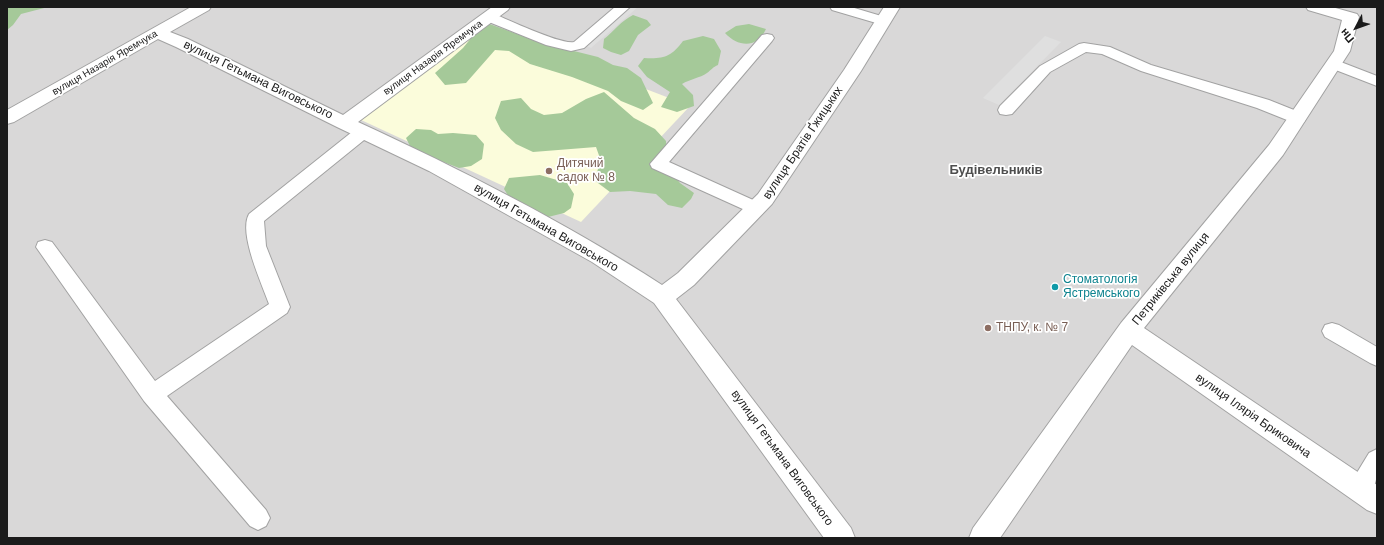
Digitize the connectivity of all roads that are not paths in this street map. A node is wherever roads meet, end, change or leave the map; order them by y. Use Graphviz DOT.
graph roads {
  1 [pos="203,7"];
  2 [pos="623,7"];
  3 [pos="837,7"];
  4 [pos="1314,7"];
  5 [pos="495,12"];
  6 [pos="887,14"];
  7 [pos="157,33"];
  8 [pos="767,38"];
  9 [pos="1333,64"];
  10 [pos="1377,81"];
  11 [pos="1006,110"];
  12 [pos="7,118"];
  13 [pos="1298,118"];
  14 [pos="344,123"];
  15 [pos="363,132"];
  16 [pos="756,209"];
  17 [pos="45,247"];
  18 [pos="662,297"];
  19 [pos="1128,330"];
  20 [pos="1332,331"];
  21 [pos="1377,357"];
  22 [pos="152,394"];
  23 [pos="1377,460"];
  24 [pos="1368,495"];
  25 [pos="258,518"];
  26 [pos="841,538"];
  27 [pos="983,538"];
  1 -- 7 [label="street, вулиця Назарія Яремчука"];
  2 -- 5 [label="lane"];
  3 -- 6 [label="lane"];
  4 -- 9 [label="street, Петриківська вулиця"];
  5 -- 14 [label="street, вулиця Назарія Яремчука"];
  6 -- 16 [label="street, вулиця Братів Ґжицьких"];
  7 -- 12 [label="street, вулиця Назарія Яремчука"];
  7 -- 14 [label="street, вулиця Гетьмана Виговського"];
  8 -- 16 [label="lane"];
  9 -- 10 [label="lane"];
  9 -- 13 [label="street, Петриківська вулиця"];
  11 -- 13 [label="lane"];
  13 -- 19 [label="street, Петриківська вулиця"];
  14 -- 15 [label="street, вулиця Гетьмана Виговського"];
  15 -- 18 [label="street, вулиця Гетьмана Виговського"];
  15 -- 22 [label="lane"];
  16 -- 18 [label="street, вулиця Братів Ґжицьких"];
  17 -- 22 [label="lane"];
  18 -- 26 [label="street, вулиця Гетьмана Виговського"];
  19 -- 24 [label="street, вулиця Ілярія Бриковича"];
  19 -- 27 [label="street, Петриківська вулиця"];
  20 -- 21 [label="lane"];
  22 -- 25 [label="lane"];
  23 -- 24 [label="lane"];
}
